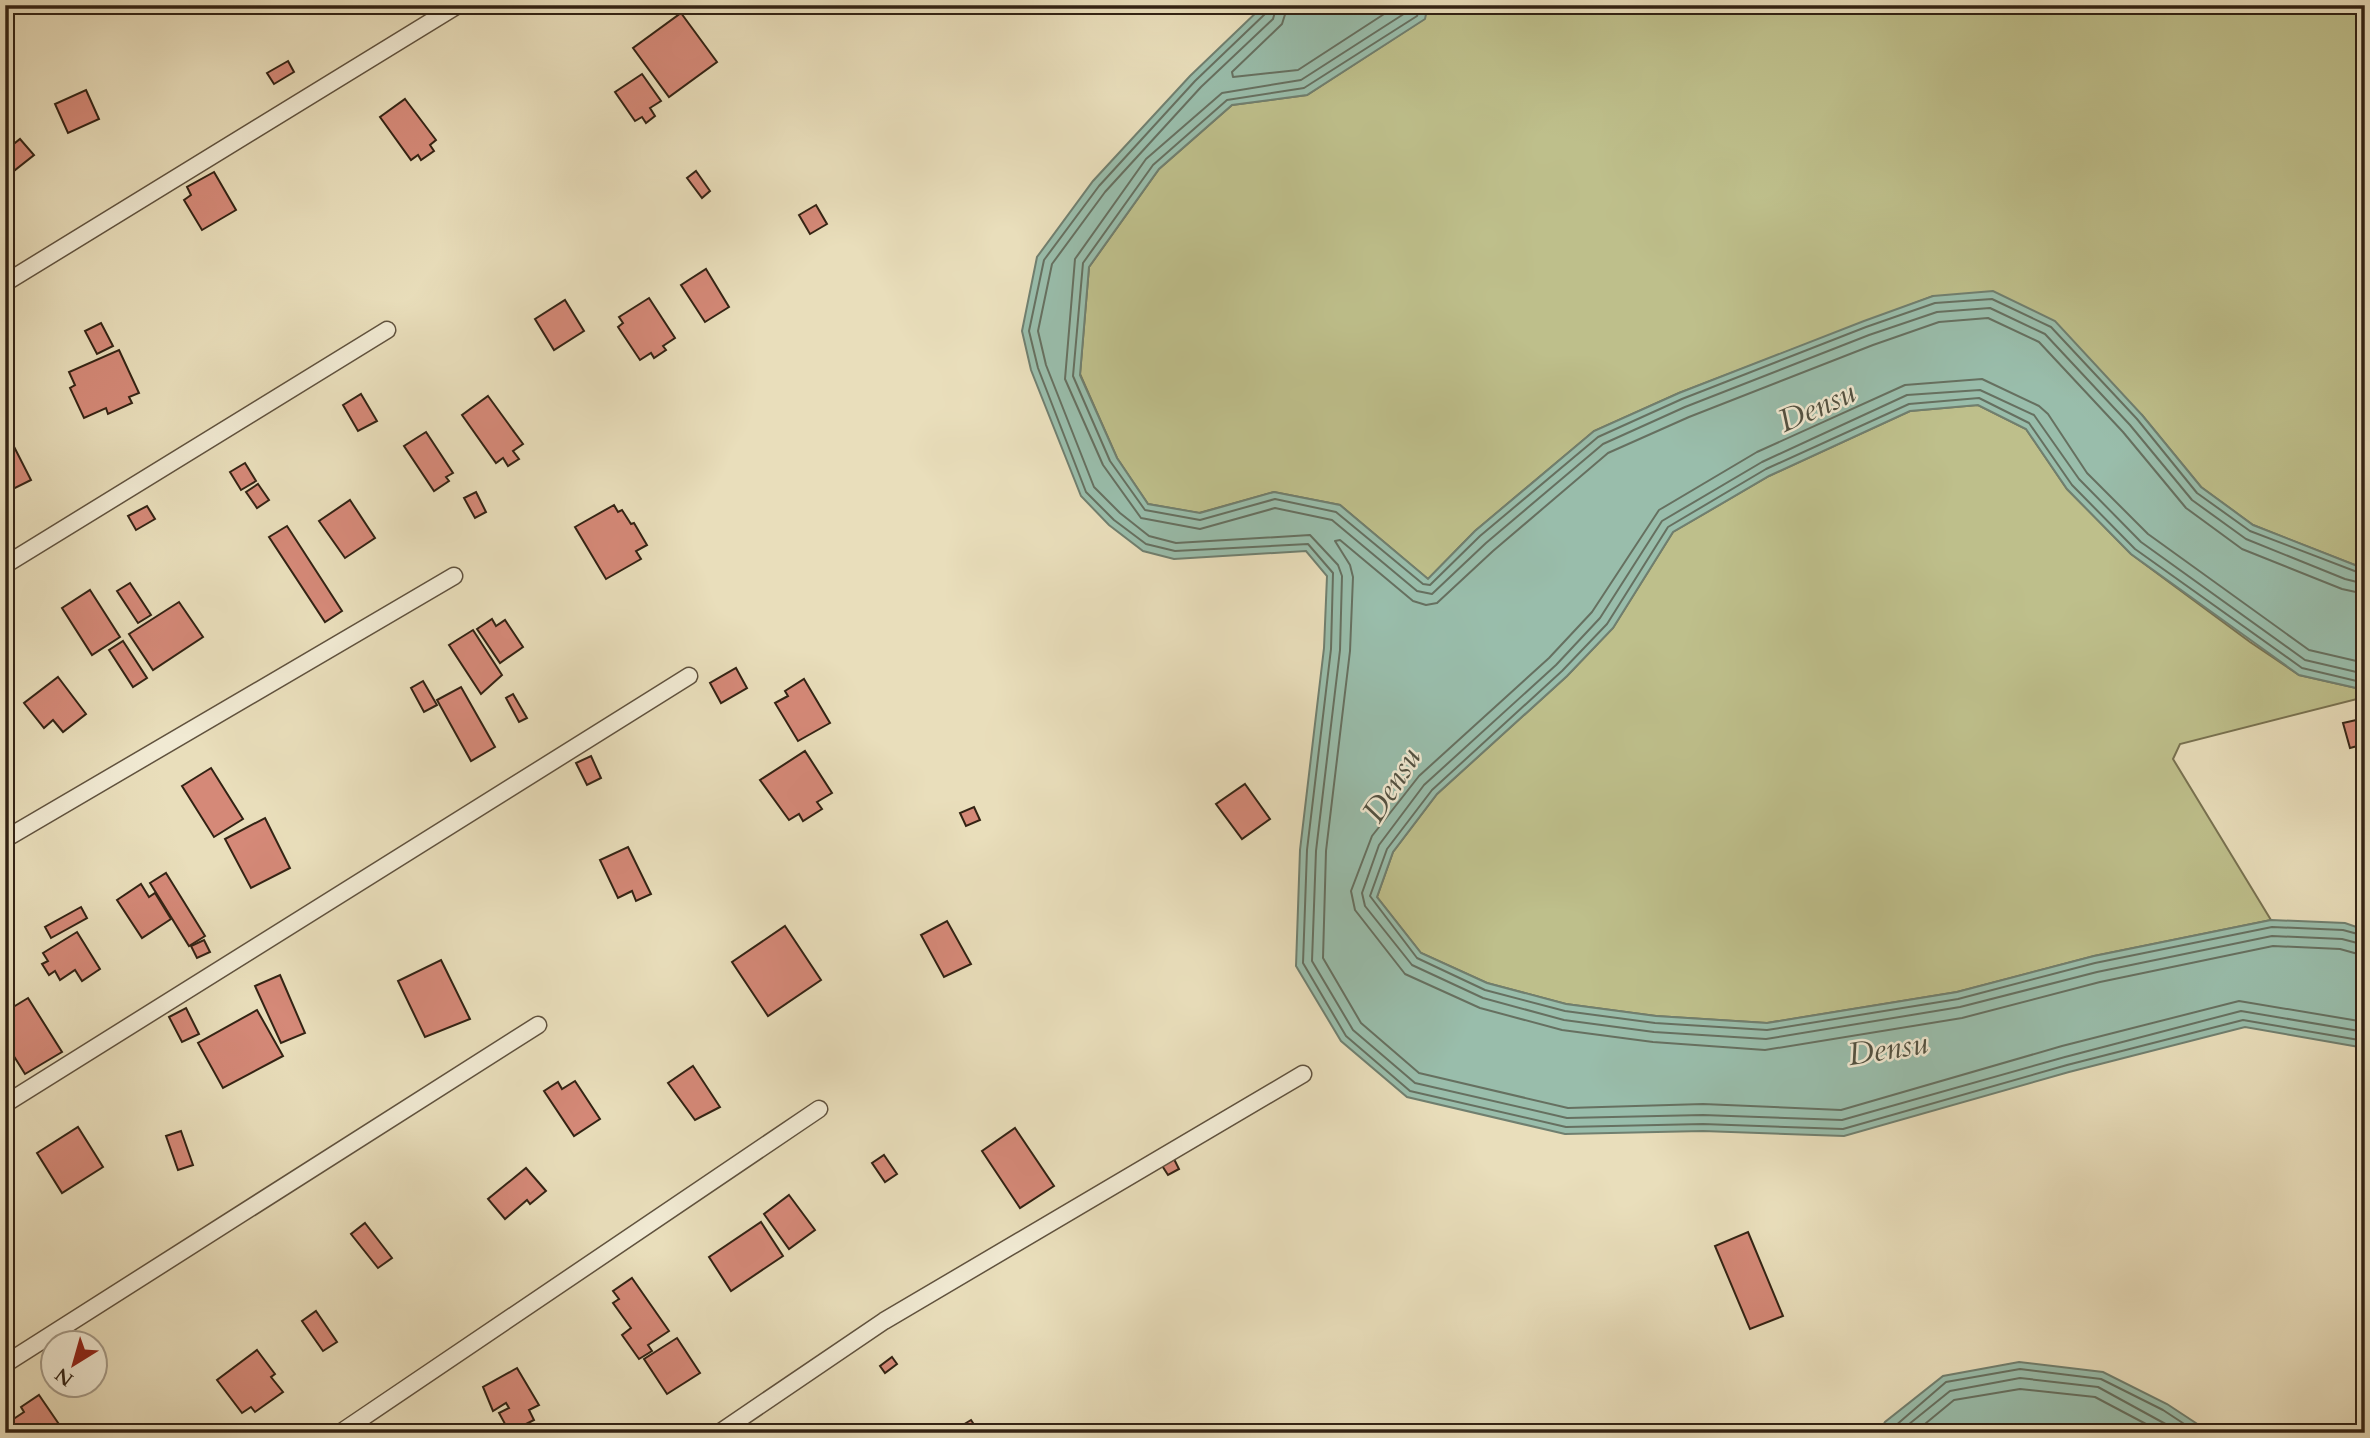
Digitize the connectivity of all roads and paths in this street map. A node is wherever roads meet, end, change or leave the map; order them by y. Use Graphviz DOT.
graph roads {
  1 [pos="12,5"];
  2 [pos="458,5"];
  3 [pos="5,10"];
  4 [pos="5,283"];
  5 [pos="387,330"];
  6 [pos="5,565"];
  7 [pos="454,576"];
  8 [pos="689,676"];
  9 [pos="5,839"];
  10 [pos="538,1025"];
  11 [pos="1303,1074"];
  12 [pos="5,1104"];
  13 [pos="819,1109"];
  14 [pos="5,1364"];
  15 [pos="340,1433"];
  16 [pos="719,1433"];
  1 -- 3 [label="street"];
  2 -- 4 [label="street"];
  5 -- 6 [label="street"];
  7 -- 9 [label="street"];
  8 -- 12 [label="street"];
  10 -- 14 [label="street"];
  11 -- 16 [label="street"];
  13 -- 15 [label="street"];
}
